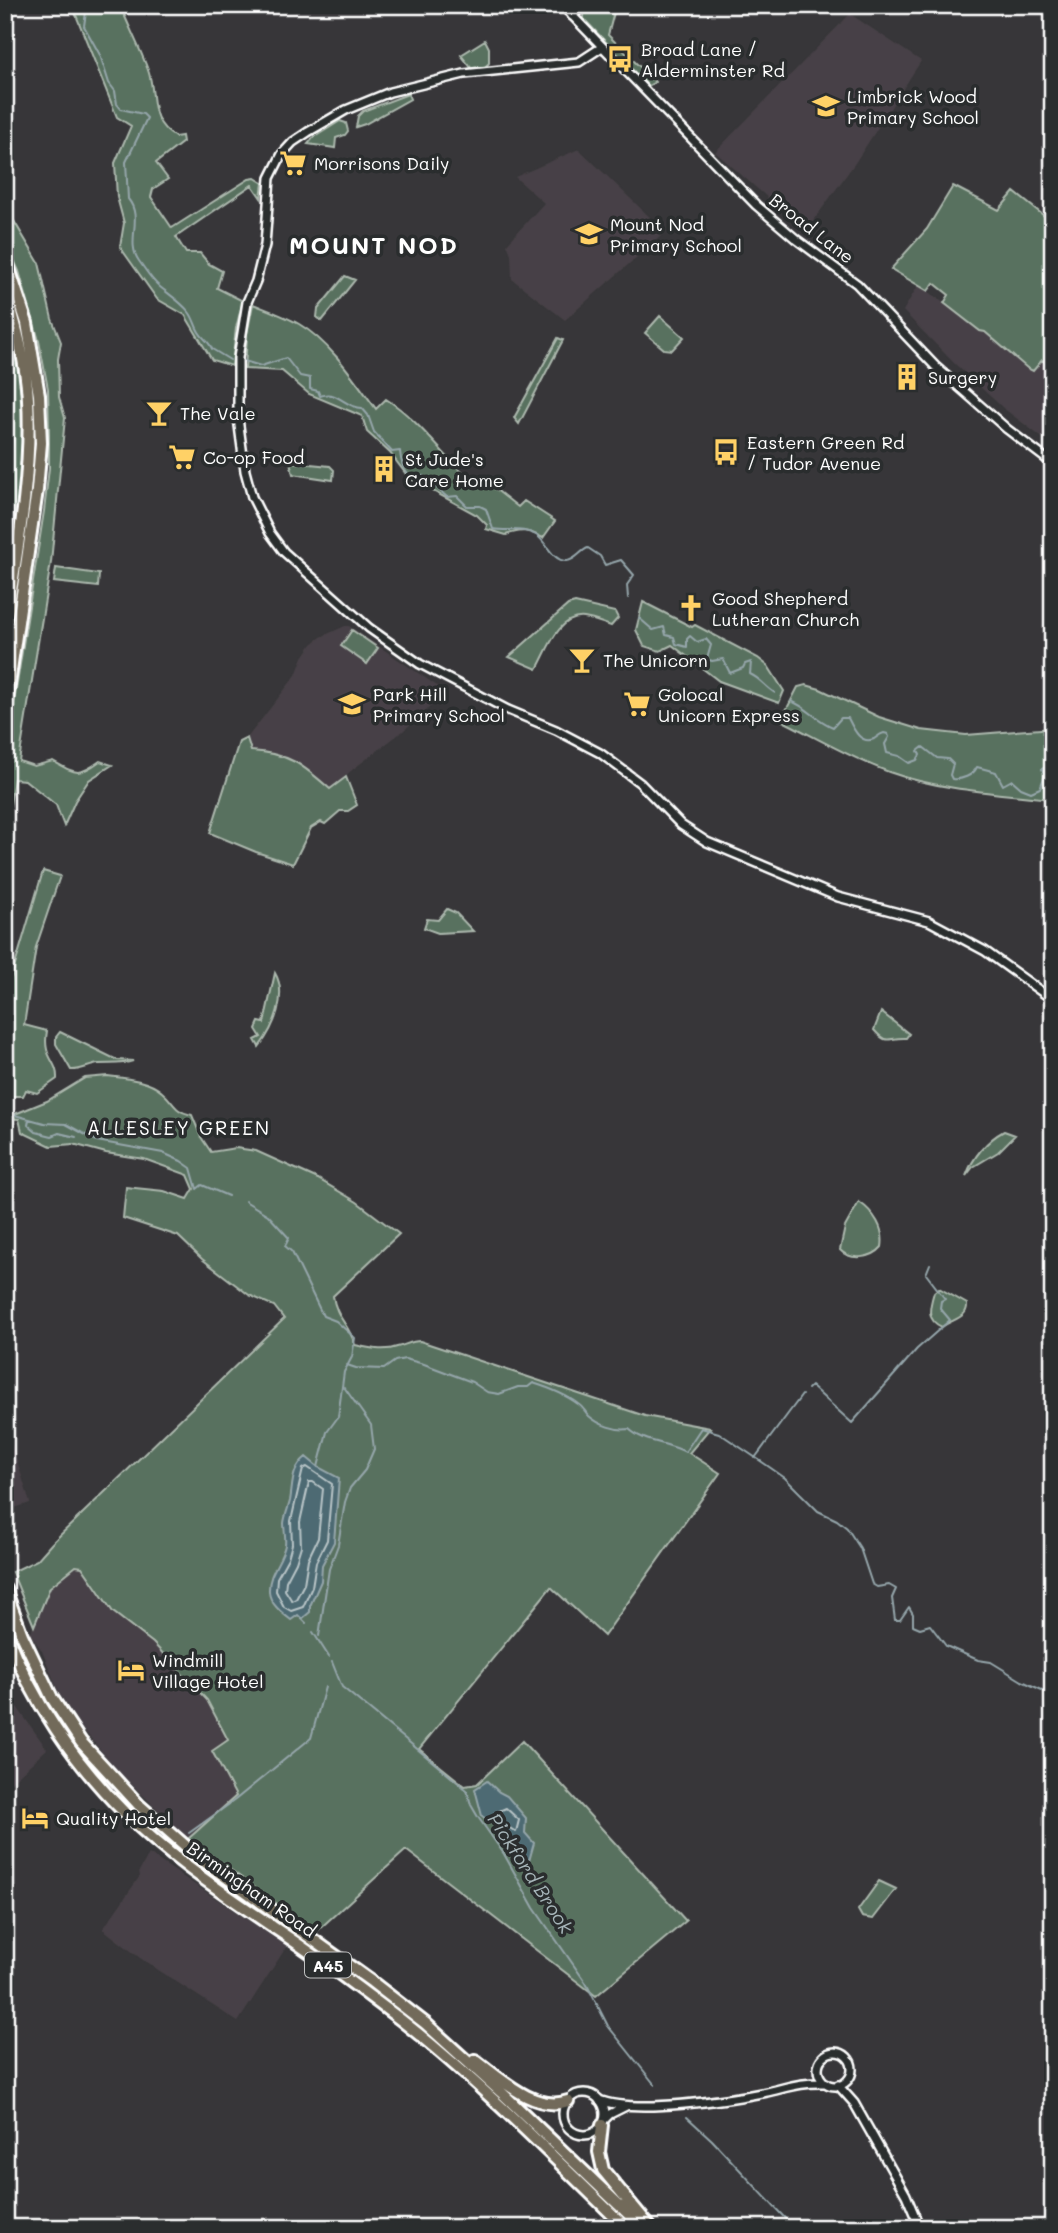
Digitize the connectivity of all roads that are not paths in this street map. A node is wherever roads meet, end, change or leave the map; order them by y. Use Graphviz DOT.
graph roads {
  1 [pos="562,5"];
  2 [pos="584,5"];
  3 [pos="572,16"];
  4 [pos="602,47"];
  5 [pos="5,256"];
  6 [pos="5,289"];
  7 [pos="1053,464"];
  8 [pos="5,627"];
  9 [pos="5,712"];
  10 [pos="1053,1000"];
  11 [pos="5,1589"];
  12 [pos="5,1630"];
  13 [pos="425,2023"];
  14 [pos="819,2070"];
  15 [pos="849,2078"];
  16 [pos="804,2082"];
  17 [pos="826,2083"];
  18 [pos="838,2085"];
  19 [pos="599,2100"];
  20 [pos="568,2101"];
  21 [pos="854,2103"];
  22 [pos="626,2106"];
  23 [pos="603,2122"];
  24 [pos="626,2228"];
  25 [pos="643,2228"];
  26 [pos="651,2228"];
  27 [pos="920,2228"];
  1 -- 3 [label="street, Broad Lane"];
  2 -- 3 [label="street"];
  3 -- 4 [label="street, Broad Lane"];
  4 -- 7 [label="street, Broad Lane"];
  4 -- 10 [label="street"];
  5 -- 9 [label="highway"];
  6 -- 8 [label="highway"];
  11 -- 13 [label="highway, Birmingham Road / A45"];
  12 -- 24 [label="highway, Birmingham Road / A45"];
  13 -- 20 [label="highway"];
  13 -- 25 [label="highway, Birmingham Road / A45"];
  14 -- 15 [label="street"];
  14 -- 16 [label="street"];
  14 -- 17 [label="street"];
  15 -- 18 [label="street"];
  15 -- 21 [label="street"];
  16 -- 17 [label="street"];
  16 -- 22 [label="street"];
  17 -- 18 [label="street"];
  18 -- 21 [label="street"];
  19 -- 20 [label="street"];
  19 -- 22 [label="street"];
  19 -- 23 [label="street"];
  20 -- 23 [label="street"];
  21 -- 27 [label="street"];
  22 -- 23 [label="street"];
  23 -- 26 [label="highway"];
}
